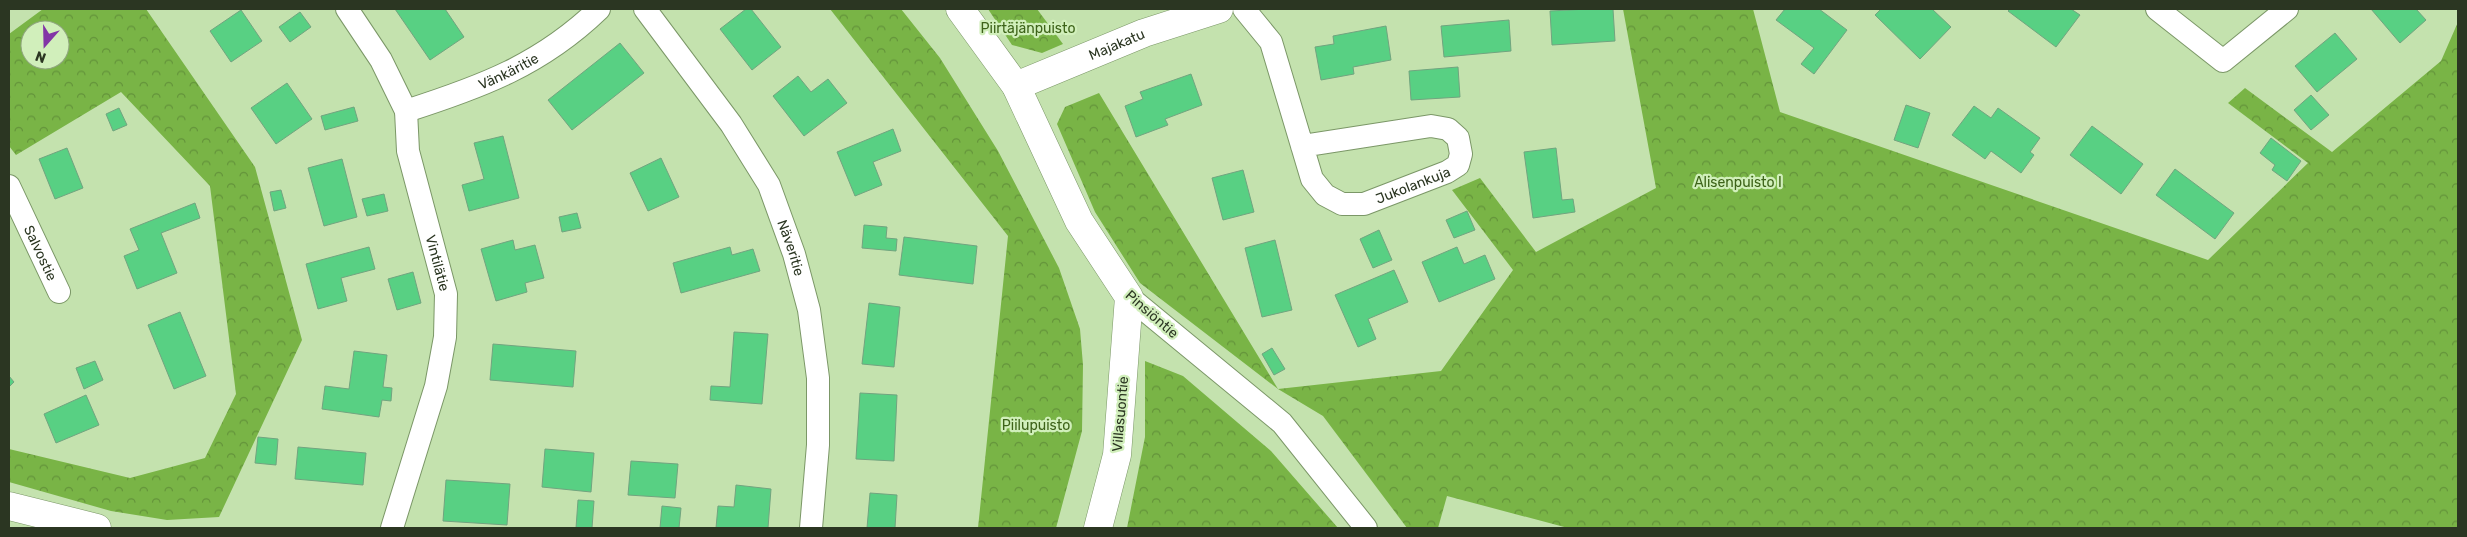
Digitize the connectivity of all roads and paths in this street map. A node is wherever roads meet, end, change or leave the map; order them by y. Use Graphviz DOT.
graph roads {
  1 [pos="347,9"];
  2 [pos="599,9"];
  3 [pos="645,9"];
  4 [pos="960,9"];
  5 [pos="1219,9"];
  6 [pos="1244,9"];
  7 [pos="2157,9"];
  8 [pos="2287,9"];
  9 [pos="1016,86"];
  10 [pos="406,111"];
  11 [pos="1302,146"];
  12 [pos="9,186"];
  13 [pos="59,292"];
  14 [pos="1129,297"];
  15 [pos="9,506"];
  16 [pos="98,528"];
  17 [pos="392,528"];
  18 [pos="811,528"];
  19 [pos="1098,528"];
  20 [pos="1366,528"];
  1 -- 10 [label="street, Vintilätie"];
  2 -- 10 [label="street, Vänkäritie"];
  3 -- 18 [label="street, Näveritie"];
  4 -- 9 [label="street, Pinsiöntie"];
  5 -- 9 [label="street, Majakatu"];
  6 -- 11 [label="street, Jukolankuja"];
  7 -- 8 [label="street"];
  9 -- 14 [label="street, Pinsiöntie"];
  10 -- 17 [label="street, Vintilätie"];
  11 -- 11 [label="street, Jukolankuja"];
  12 -- 13 [label="street, Salvostie"];
  14 -- 19 [label="street, Villasuontie"];
  14 -- 20 [label="street, Pinsiöntie"];
  15 -- 16 [label="street"];
}
